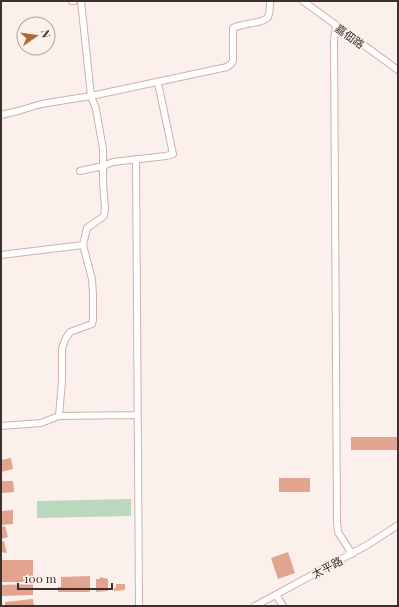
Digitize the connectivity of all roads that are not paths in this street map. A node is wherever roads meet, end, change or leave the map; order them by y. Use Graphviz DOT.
graph roads {
  1 [pos="81,1"];
  2 [pos="270,1"];
  3 [pos="303,1"];
  4 [pos="336,25"];
  5 [pos="398,70"];
  6 [pos="158,83"];
  7 [pos="91,96"];
  8 [pos="1,115"];
  9 [pos="136,159"];
  10 [pos="103,166"];
  11 [pos="80,171"];
  12 [pos="83,245"];
  13 [pos="1,255"];
  14 [pos="137,415"];
  15 [pos="59,416"];
  16 [pos="1,426"];
  17 [pos="398,525"];
  18 [pos="352,554"];
  19 [pos="276,594"];
  20 [pos="139,606"];
  21 [pos="255,606"];
  22 [pos="283,606"];
  1 -- 7 [label="street"];
  2 -- 6 [label="street"];
  3 -- 4 [label="street, 嘉佃路"];
  4 -- 5 [label="street, 嘉佃路"];
  4 -- 18 [label="street"];
  6 -- 7 [label="street"];
  6 -- 9 [label="street"];
  7 -- 8 [label="street"];
  7 -- 10 [label="street"];
  9 -- 10 [label="street"];
  9 -- 14 [label="street"];
  10 -- 11 [label="street"];
  10 -- 12 [label="street"];
  12 -- 13 [label="street"];
  12 -- 15 [label="street"];
  14 -- 15 [label="street"];
  14 -- 20 [label="street"];
  15 -- 16 [label="street"];
  17 -- 18 [label="street, 太平路"];
  18 -- 19 [label="street, 太平路"];
  19 -- 21 [label="street, 太平路"];
  19 -- 22 [label="street"];
}
